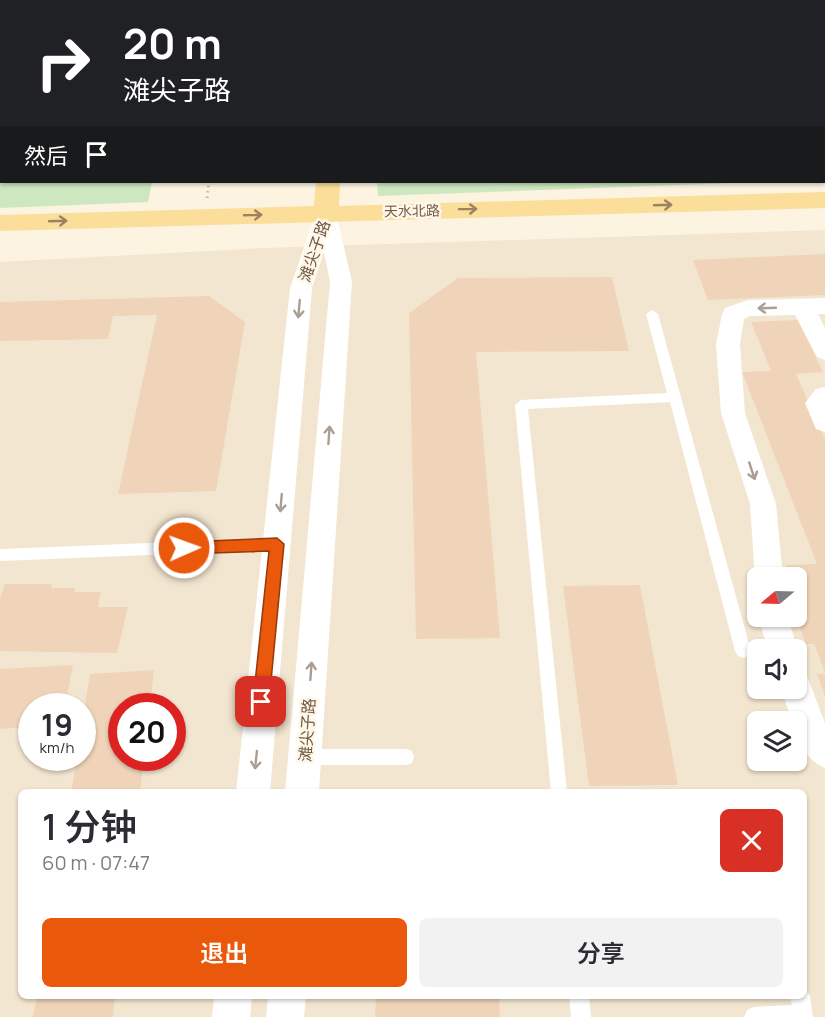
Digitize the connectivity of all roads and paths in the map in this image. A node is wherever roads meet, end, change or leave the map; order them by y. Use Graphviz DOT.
graph roads {
  1 [pos="328,183"];
  2 [pos="825,200"];
  3 [pos="326,213"];
  4 [pos="0,223"];
  5 [pos="814,307"];
  6 [pos="652,314"];
  7 [pos="825,351"];
  8 [pos="825,396"];
  9 [pos="676,397"];
  10 [pos="825,422"];
  11 [pos="277,544"];
  12 [pos="0,555"];
  13 [pos="768,567"];
  14 [pos="743,651"];
  15 [pos="800,699"];
  16 [pos="825,752"];
  17 [pos="305,757"];
  18 [pos="406,757"];
  19 [pos="253,789"];
  20 [pos="302,789"];
  21 [pos="559,789"];
  22 [pos="233,999"];
  23 [pos="287,999"];
  24 [pos="579,999"];
  25 [pos="802,1009"];
  26 [pos="231,1017"];
  27 [pos="285,1017"];
  28 [pos="581,1017"];
  29 [pos="754,1017"];
  1 -- 3 [label="main road"];
  3 -- 2 [label="main road, 天水北路, one-way"];
  4 -- 3 [label="main road, 天水北路, one-way"];
  3 -- 11 [label="street, 滩尖子路, one-way"];
  17 -- 3 [label="street, 滩尖子路, one-way"];
  5 -- 7 [label="street"];
  5 -- 13 [label="street, one-way"];
  6 -- 9 [label="lane"];
  8 -- 10 [label="street"];
  9 -- 14 [label="lane"];
  9 -- 21 [label="lane"];
  11 -- 12 [label="lane"];
  11 -- 19 [label="street, 滩尖子路, one-way"];
  15 -- 16 [label="street"];
  17 -- 18 [label="lane"];
  17 -- 20 [label="street, 滩尖子路"];
  22 -- 26 [label="street"];
  23 -- 27 [label="street"];
  24 -- 28 [label="lane"];
  25 -- 29 [label="lane"];
}
